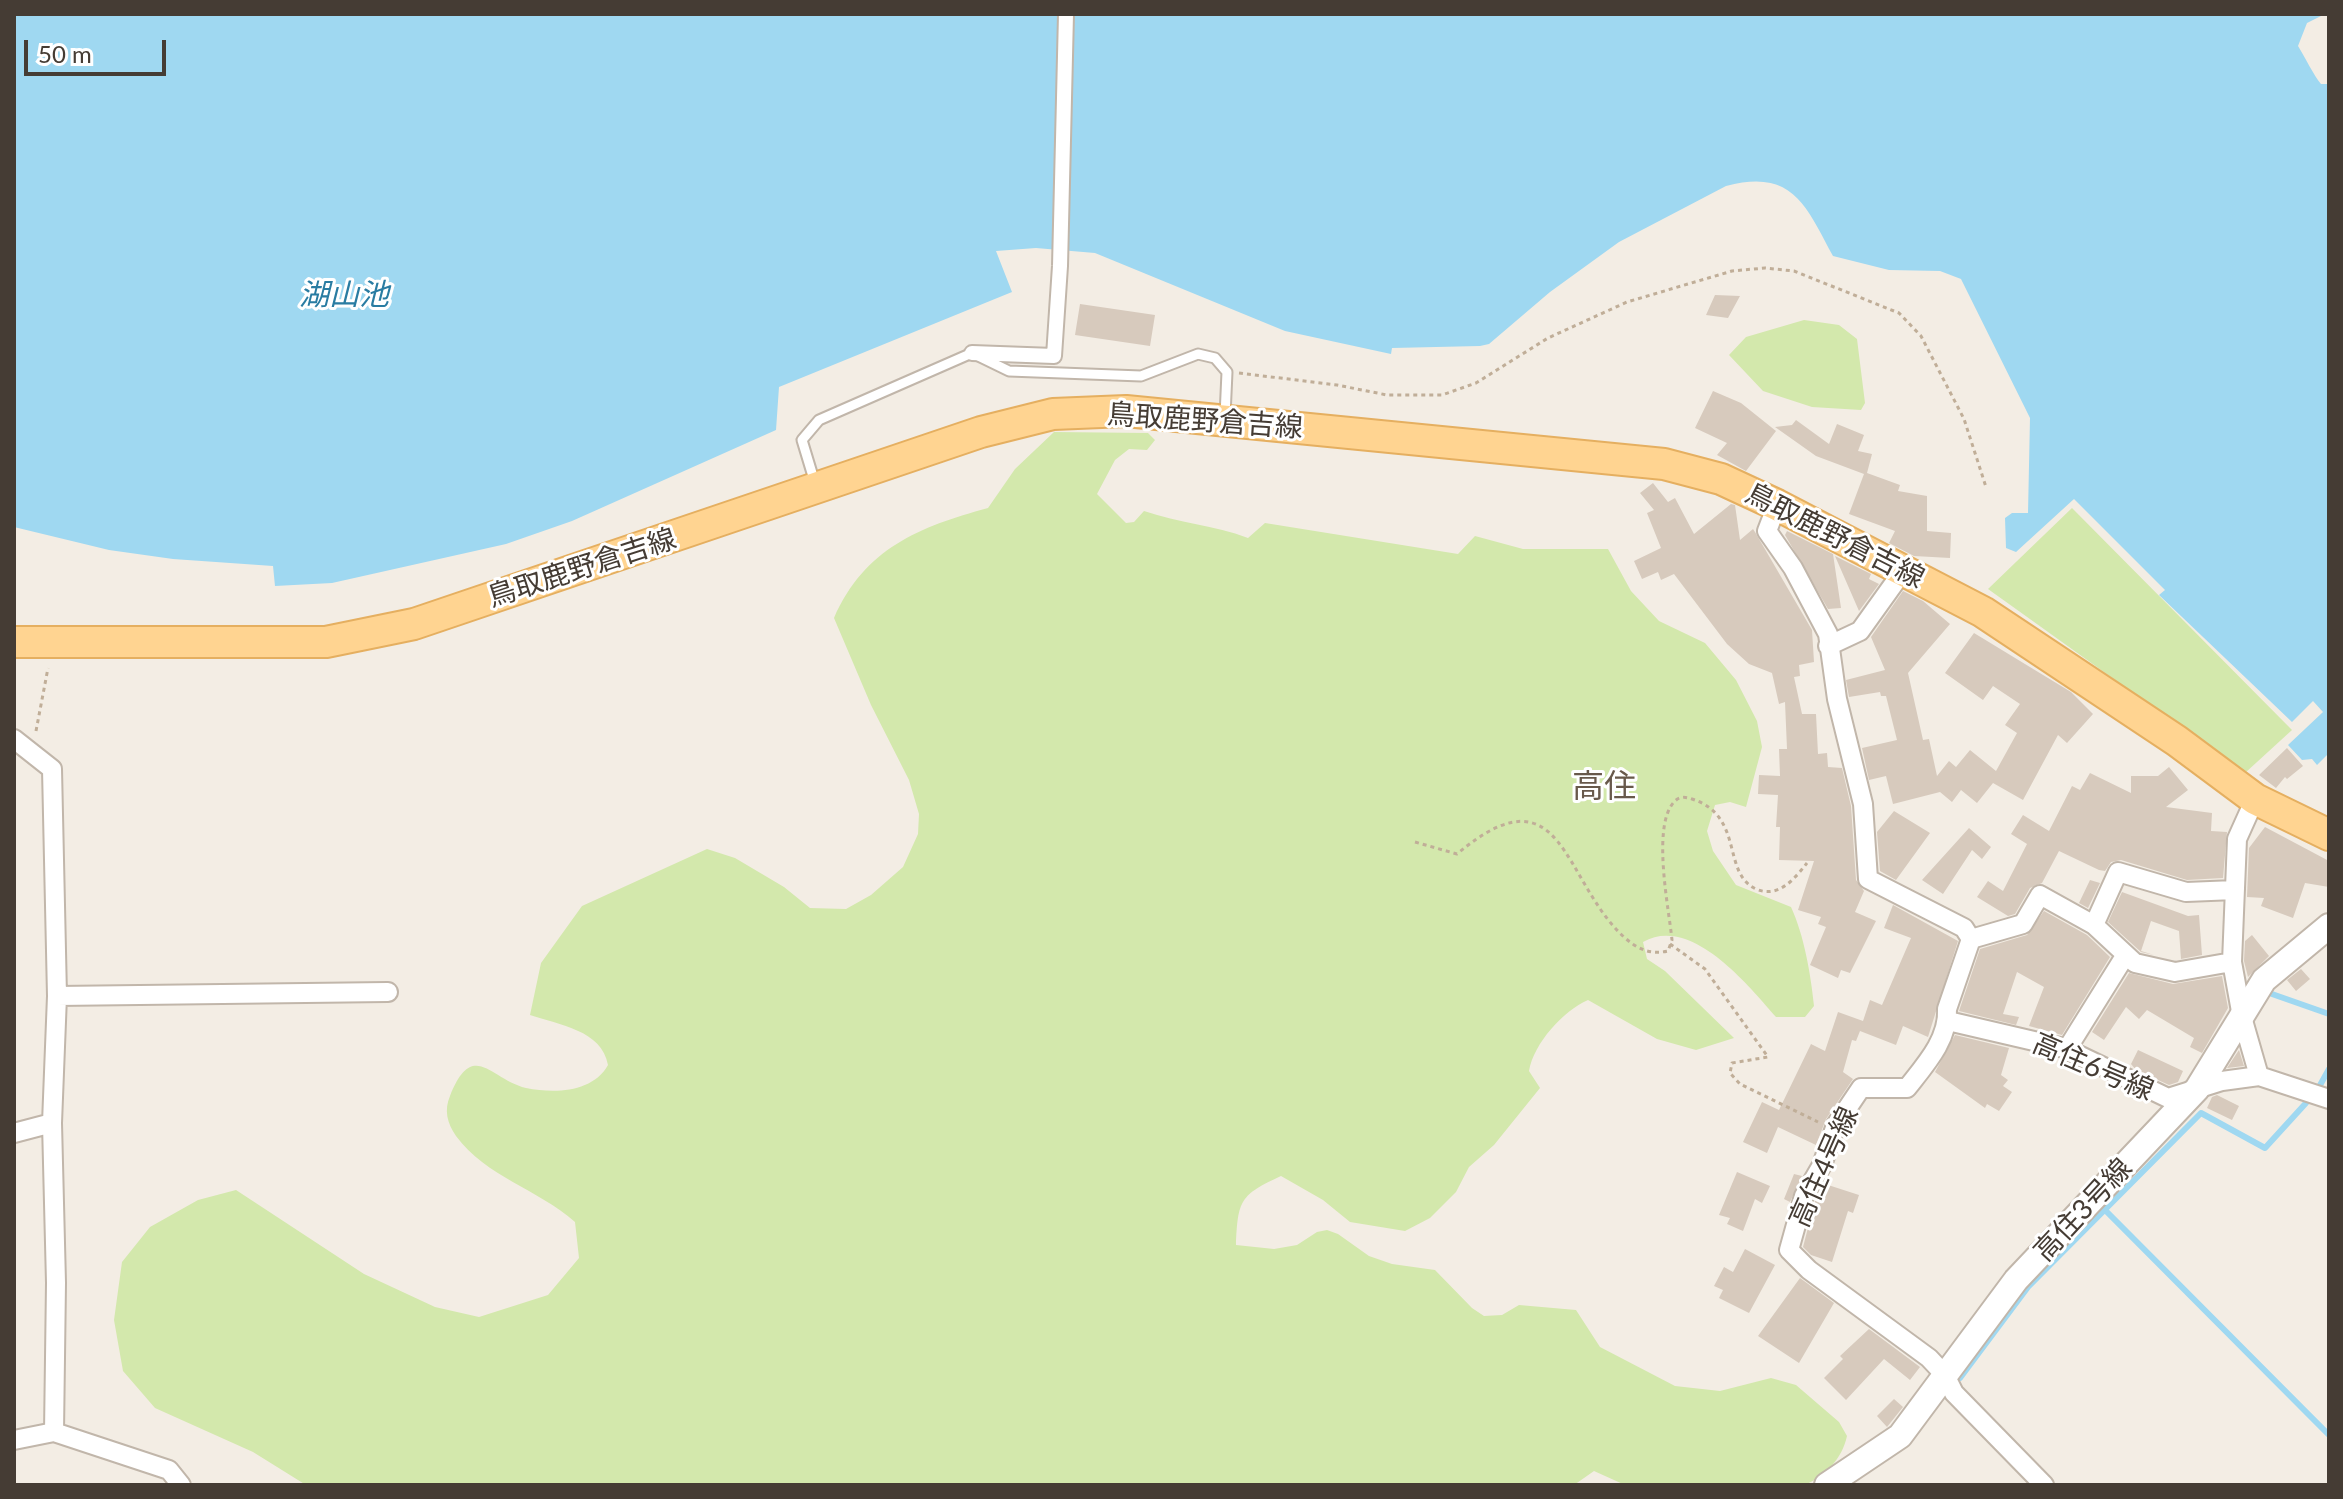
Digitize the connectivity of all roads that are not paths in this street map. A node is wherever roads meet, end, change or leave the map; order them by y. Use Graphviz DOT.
graph roads {
  1 [pos="1066,14"];
  2 [pos="972,353"];
  3 [pos="1224,420"];
  4 [pos="816,486"];
  5 [pos="1777,505"];
  6 [pos="1903,571"];
  7 [pos="14,642"];
  8 [pos="1828,646"];
  9 [pos="14,739"];
  10 [pos="2255,799"];
  11 [pos="2329,835"];
  12 [pos="2235,890"];
  13 [pos="2094,925"];
  14 [pos="2329,926"];
  15 [pos="1971,939"];
  16 [pos="2125,956"];
  17 [pos="2232,962"];
  18 [pos="388,992"];
  19 [pos="57,996"];
  20 [pos="2242,1017"];
  21 [pos="1948,1021"];
  22 [pos="2067,1049"];
  23 [pos="2259,1076"];
  24 [pos="2197,1089"];
  25 [pos="2329,1099"];
  26 [pos="52,1123"];
  27 [pos="14,1133"];
  28 [pos="1945,1375"];
  29 [pos="54,1432"];
  30 [pos="14,1440"];
  31 [pos="181,1485"];
  32 [pos="1827,1485"];
  33 [pos="2044,1485"];
  1 -- 2 [label="street"];
  2 -- 3 [label="lane"];
  2 -- 4 [label="lane"];
  3 -- 4 [label="main road, 鳥取鹿野倉吉線"];
  3 -- 5 [label="main road, 鳥取鹿野倉吉線"];
  4 -- 7 [label="main road, 鳥取鹿野倉吉線"];
  5 -- 6 [label="main road, 鳥取鹿野倉吉線"];
  5 -- 8 [label="street"];
  6 -- 8 [label="street"];
  6 -- 10 [label="main road, 鳥取鹿野倉吉線"];
  8 -- 15 [label="street"];
  9 -- 19 [label="street"];
  10 -- 11 [label="main road, 鳥取鹿野倉吉線"];
  10 -- 12 [label="street"];
  12 -- 13 [label="street"];
  12 -- 17 [label="street"];
  13 -- 15 [label="street"];
  13 -- 16 [label="street"];
  14 -- 20 [label="street, 高住3号線"];
  15 -- 21 [label="street, 高住4号線"];
  16 -- 17 [label="street"];
  16 -- 22 [label="street"];
  17 -- 20 [label="street"];
  18 -- 19 [label="street"];
  19 -- 26 [label="street"];
  20 -- 23 [label="street"];
  20 -- 24 [label="street, 高住3号線"];
  21 -- 22 [label="street, 高住6号線"];
  21 -- 28 [label="street, 高住4号線"];
  22 -- 24 [label="street, 高住6号線"];
  23 -- 24 [label="street, 高住6号線"];
  23 -- 25 [label="street, 高住6号線"];
  24 -- 28 [label="street, 高住3号線"];
  26 -- 27 [label="street"];
  26 -- 29 [label="street"];
  28 -- 32 [label="street, 高住3号線"];
  28 -- 33 [label="street"];
  29 -- 30 [label="street"];
  29 -- 31 [label="street"];
}
